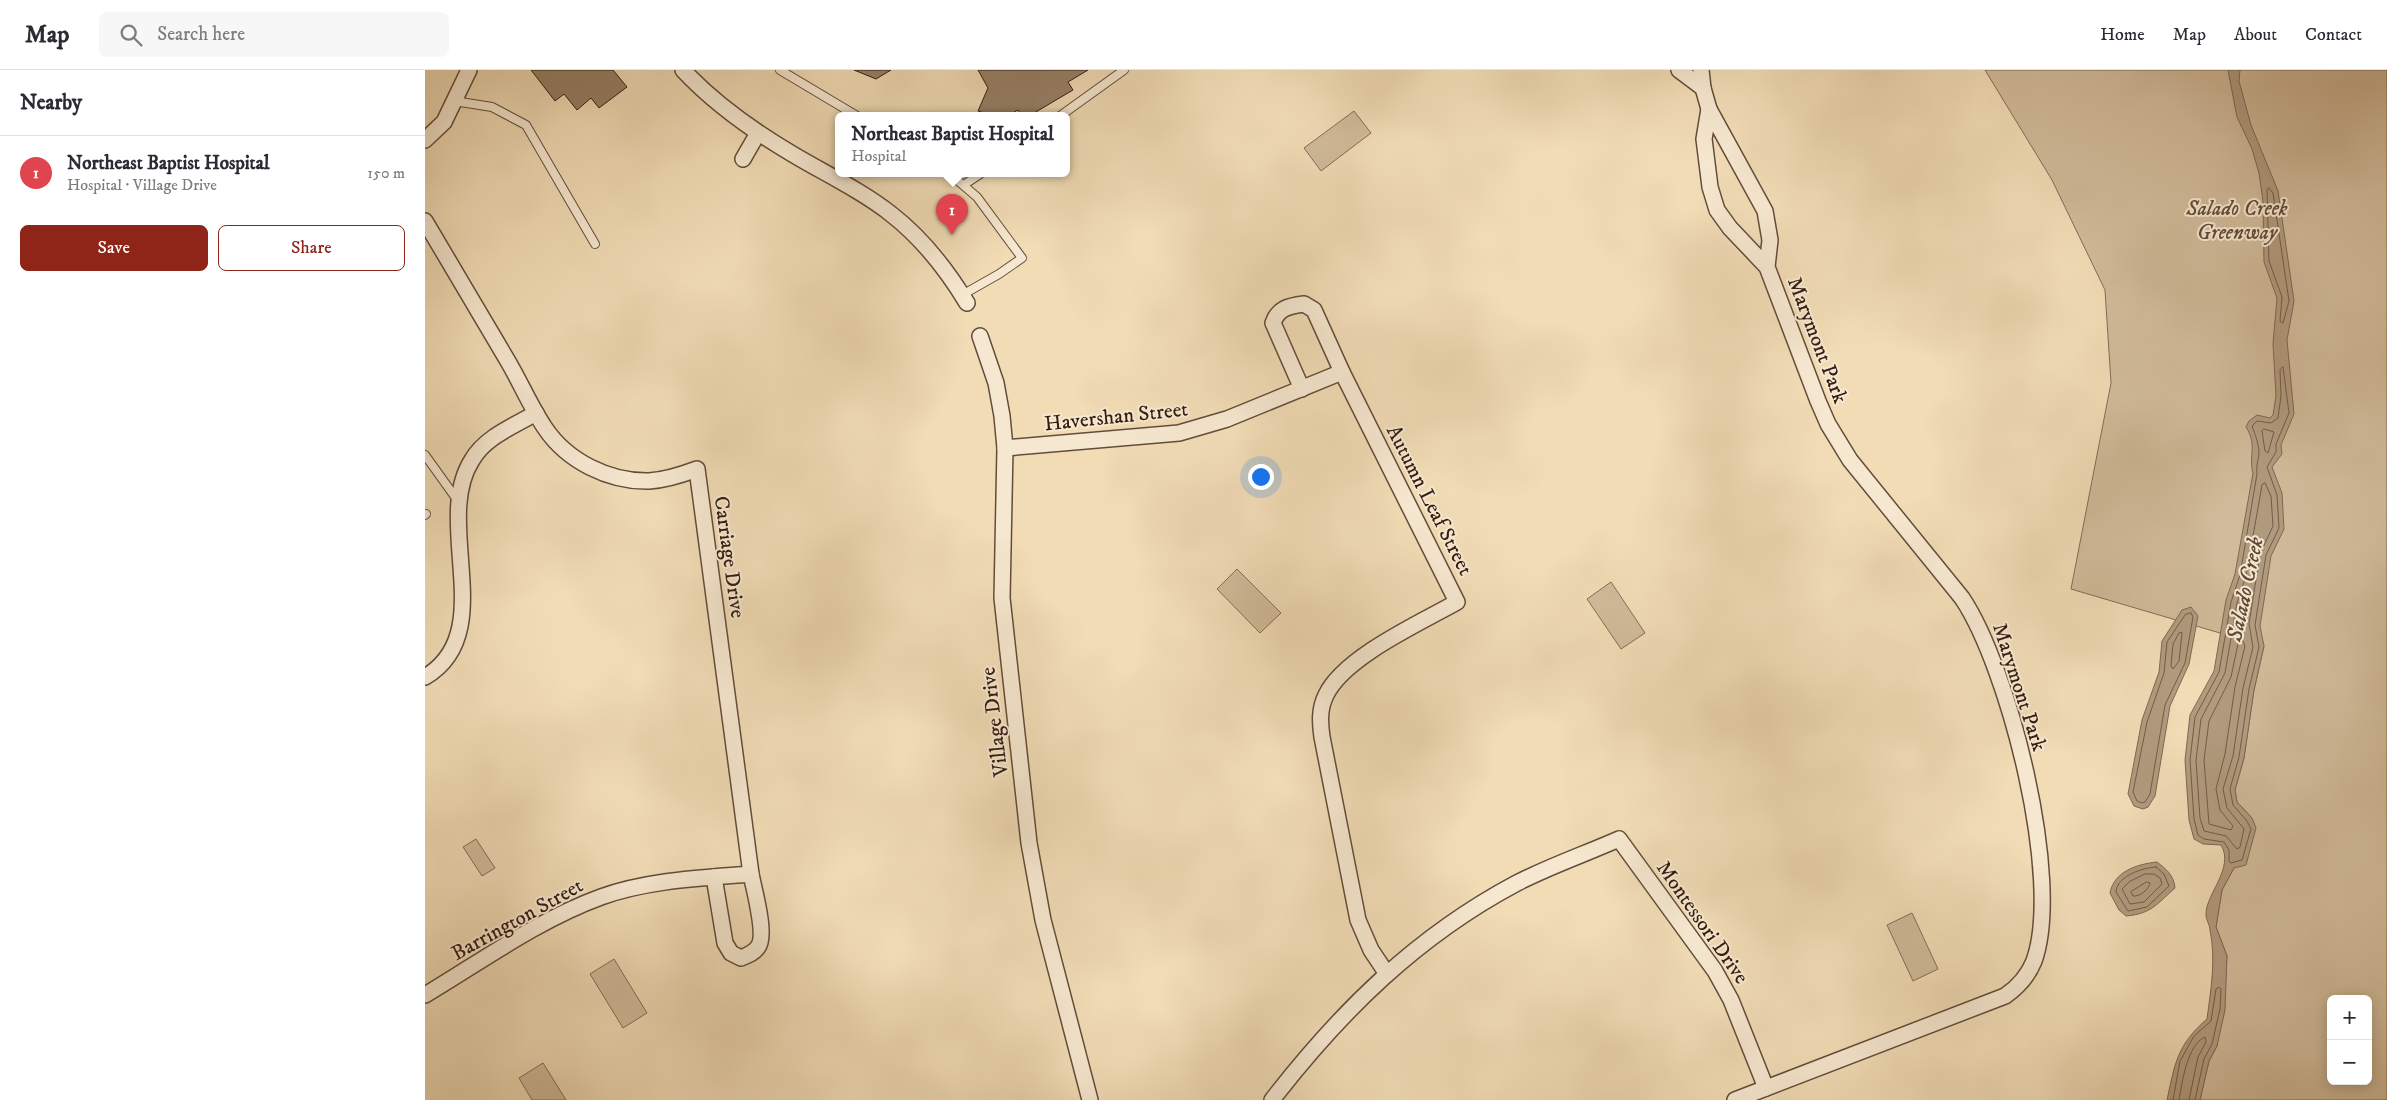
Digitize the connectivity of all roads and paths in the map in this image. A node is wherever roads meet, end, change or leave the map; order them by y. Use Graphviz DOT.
graph roads {
  1 [pos="469,70"];
  2 [pos="683,70"];
  3 [pos="780,70"];
  4 [pos="1124,70"];
  5 [pos="1679,70"];
  6 [pos="1701,70"];
  7 [pos="1703,88"];
  8 [pos="454,102"];
  9 [pos="1709,109"];
  10 [pos="850,112"];
  11 [pos="1066,112"];
  12 [pos="758,133"];
  13 [pos="425,140"];
  14 [pos="743,159"];
  15 [pos="955,177"];
  16 [pos="976,177"];
  17 [pos="965,184"];
  18 [pos="425,221"];
  19 [pos="595,244"];
  20 [pos="1767,267"];
  21 [pos="965,299"];
  22 [pos="980,336"];
  23 [pos="1342,372"];
  24 [pos="1302,389"];
  25 [pos="536,413"];
  26 [pos="1005,448"];
  27 [pos="425,455"];
  28 [pos="459,503"];
  29 [pos="425,677"];
  30 [pos="751,874"];
  31 [pos="714,877"];
  32 [pos="1387,974"];
  33 [pos="425,995"];
  34 [pos="1766,1088"];
  35 [pos="1090,1100"];
  36 [pos="1272,1100"];
  37 [pos="1735,1100"];
  1 -- 8 [label="street"];
  2 -- 12 [label="street"];
  3 -- 10 [label="lane"];
  4 -- 11 [label="lane"];
  5 -- 7 [label="street"];
  6 -- 7 [label="street, Marymont Park"];
  7 -- 9 [label="street, Marymont Park"];
  8 -- 13 [label="street"];
  8 -- 19 [label="lane"];
  9 -- 20 [label="street, Marymont Park"];
  9 -- 20 [label="street, Marymont Park"];
  12 -- 14 [label="street"];
  12 -- 21 [label="street"];
  15 -- 17 [label="lane"];
  16 -- 17 [label="lane"];
  17 -- 21 [label="lane"];
  18 -- 25 [label="street, Carriage Drive"];
  20 -- 34 [label="street, Marymont Park"];
  22 -- 26 [label="street, Village Drive"];
  23 -- 24 [label="street, Havershan Street"];
  23 -- 24 [label="street, Autumn Leaf Street"];
  23 -- 32 [label="street, Autumn Leaf Street"];
  24 -- 26 [label="street, Havershan Street"];
  25 -- 28 [label="street"];
  25 -- 30 [label="street, Carriage Drive"];
  26 -- 35 [label="street, Village Drive"];
  27 -- 28 [label="lane"];
  28 -- 29 [label="street"];
  30 -- 31 [label="street, Barrington Street"];
  30 -- 31 [label="street, Carriage Drive"];
  31 -- 33 [label="street, Barrington Street"];
  32 -- 34 [label="street, Montessori Drive"];
  32 -- 36 [label="street"];
  34 -- 37 [label="street, Marymont Park"];
}
